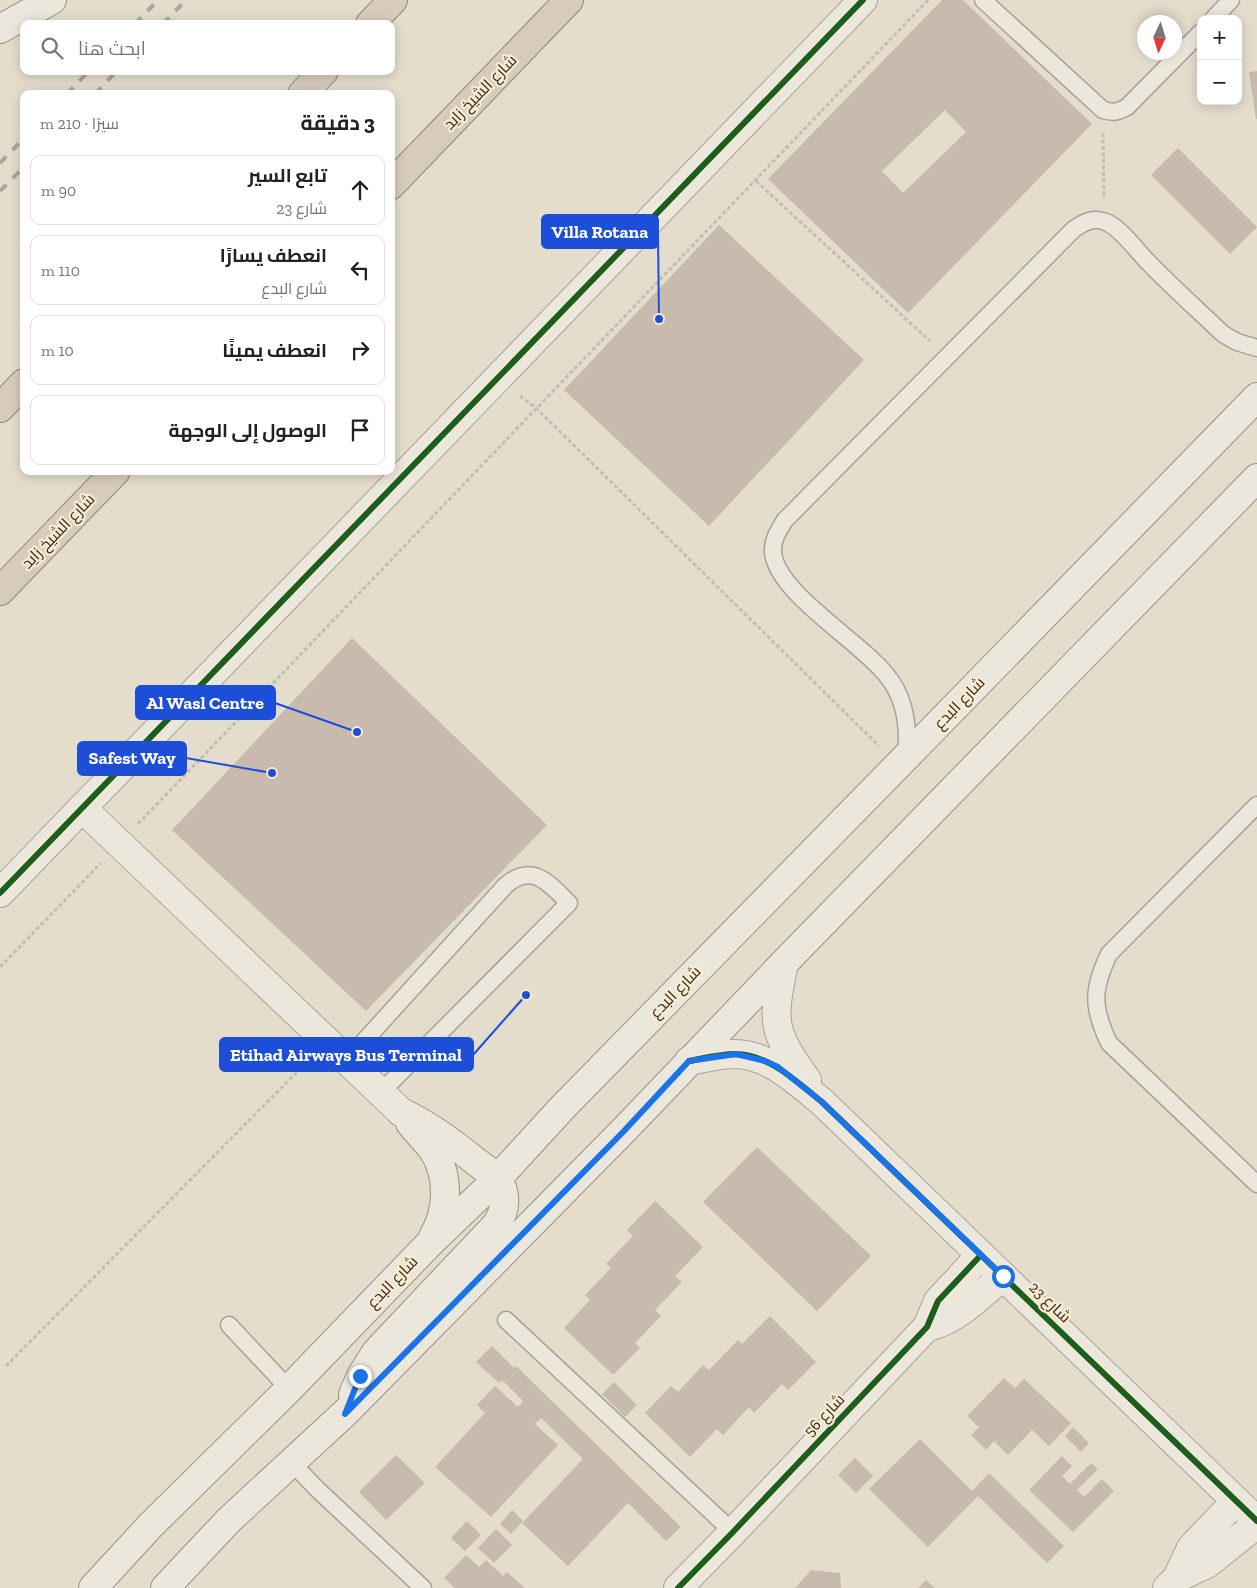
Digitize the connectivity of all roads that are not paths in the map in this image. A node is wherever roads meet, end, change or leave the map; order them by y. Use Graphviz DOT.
graph roads {
  1 [pos="52,0"];
  2 [pos="393,0"];
  3 [pos="569,0"];
  4 [pos="863,0"];
  5 [pos="983,0"];
  6 [pos="1231,0"];
  7 [pos="1217,15"];
  8 [pos="374,20"];
  9 [pos="0,29"];
  10 [pos="1197,36"];
  11 [pos="320,75"];
  12 [pos="306,90"];
  13 [pos="395,181"];
  14 [pos="1257,348"];
  15 [pos="20,387"];
  16 [pos="1257,397"];
  17 [pos="0,408"];
  18 [pos="112,475"];
  19 [pos="1257,478"];
  20 [pos="0,592"];
  21 [pos="902,761"];
  22 [pos="1257,805"];
  23 [pos="82,808"];
  24 [pos="0,893"];
  25 [pos="784,963"];
  26 [pos="346,1060"];
  27 [pos="689,1061"];
  28 [pos="380,1093"];
  29 [pos="822,1102"];
  30 [pos="401,1112"];
  31 [pos="497,1179"];
  32 [pos="1257,1184"];
  33 [pos="429,1244"];
  34 [pos="981,1255"];
  35 [pos="1003,1276"];
  36 [pos="506,1320"];
  37 [pos="229,1325"];
  38 [pos="926,1327"];
  39 [pos="289,1389"];
  40 [pos="345,1414"];
  41 [pos="292,1463"];
  42 [pos="1236,1501"];
  43 [pos="1257,1523"];
  44 [pos="733,1532"];
  45 [pos="1172,1583"];
  46 [pos="93,1588"];
  47 [pos="165,1588"];
  48 [pos="423,1588"];
  49 [pos="678,1588"];
  1 -- 9 [label="main road"];
  2 -- 8 [label="highway"];
  3 -- 13 [label="highway, شارع الشيخ زايد"];
  4 -- 23 [label="main road"];
  5 -- 10 [label="lane"];
  6 -- 7 [label="lane"];
  11 -- 12 [label="highway"];
  14 -- 21 [label="lane"];
  15 -- 17 [label="highway"];
  16 -- 21 [label="main road, شارع البدع"];
  18 -- 20 [label="highway, شارع الشيخ زايد"];
  19 -- 25 [label="main road"];
  21 -- 31 [label="main road, شارع البدع"];
  22 -- 32 [label="lane"];
  23 -- 24 [label="main road"];
  23 -- 26 [label="main road"];
  25 -- 27 [label="main road"];
  25 -- 29 [label="main road, شارع 23"];
  26 -- 28 [label="main road"];
  26 -- 28 [label="lane"];
  27 -- 29 [label="main road, شارع 23"];
  27 -- 40 [label="main road"];
  28 -- 30 [label="main road"];
  29 -- 34 [label="main road, شارع 23"];
  30 -- 31 [label="main road"];
  30 -- 33 [label="main road"];
  31 -- 33 [label="main road, شارع البدع"];
  31 -- 40 [label="main road"];
  33 -- 39 [label="main road, شارع البدع"];
  34 -- 35 [label="main road, شارع 23"];
  34 -- 38 [label="main road, شارع 56"];
  35 -- 38 [label="main road, شارع 56"];
  35 -- 42 [label="main road, شارع 23"];
  36 -- 44 [label="lane"];
  37 -- 39 [label="lane"];
  38 -- 44 [label="main road, شارع 56"];
  39 -- 46 [label="main road, شارع البدع"];
  40 -- 41 [label="main road"];
  41 -- 47 [label="main road"];
  41 -- 48 [label="lane"];
  42 -- 43 [label="main road, شارع 23"];
  42 -- 45 [label="main road"];
  43 -- 45 [label="main road"];
  44 -- 49 [label="main road, شارع 56"];
}
